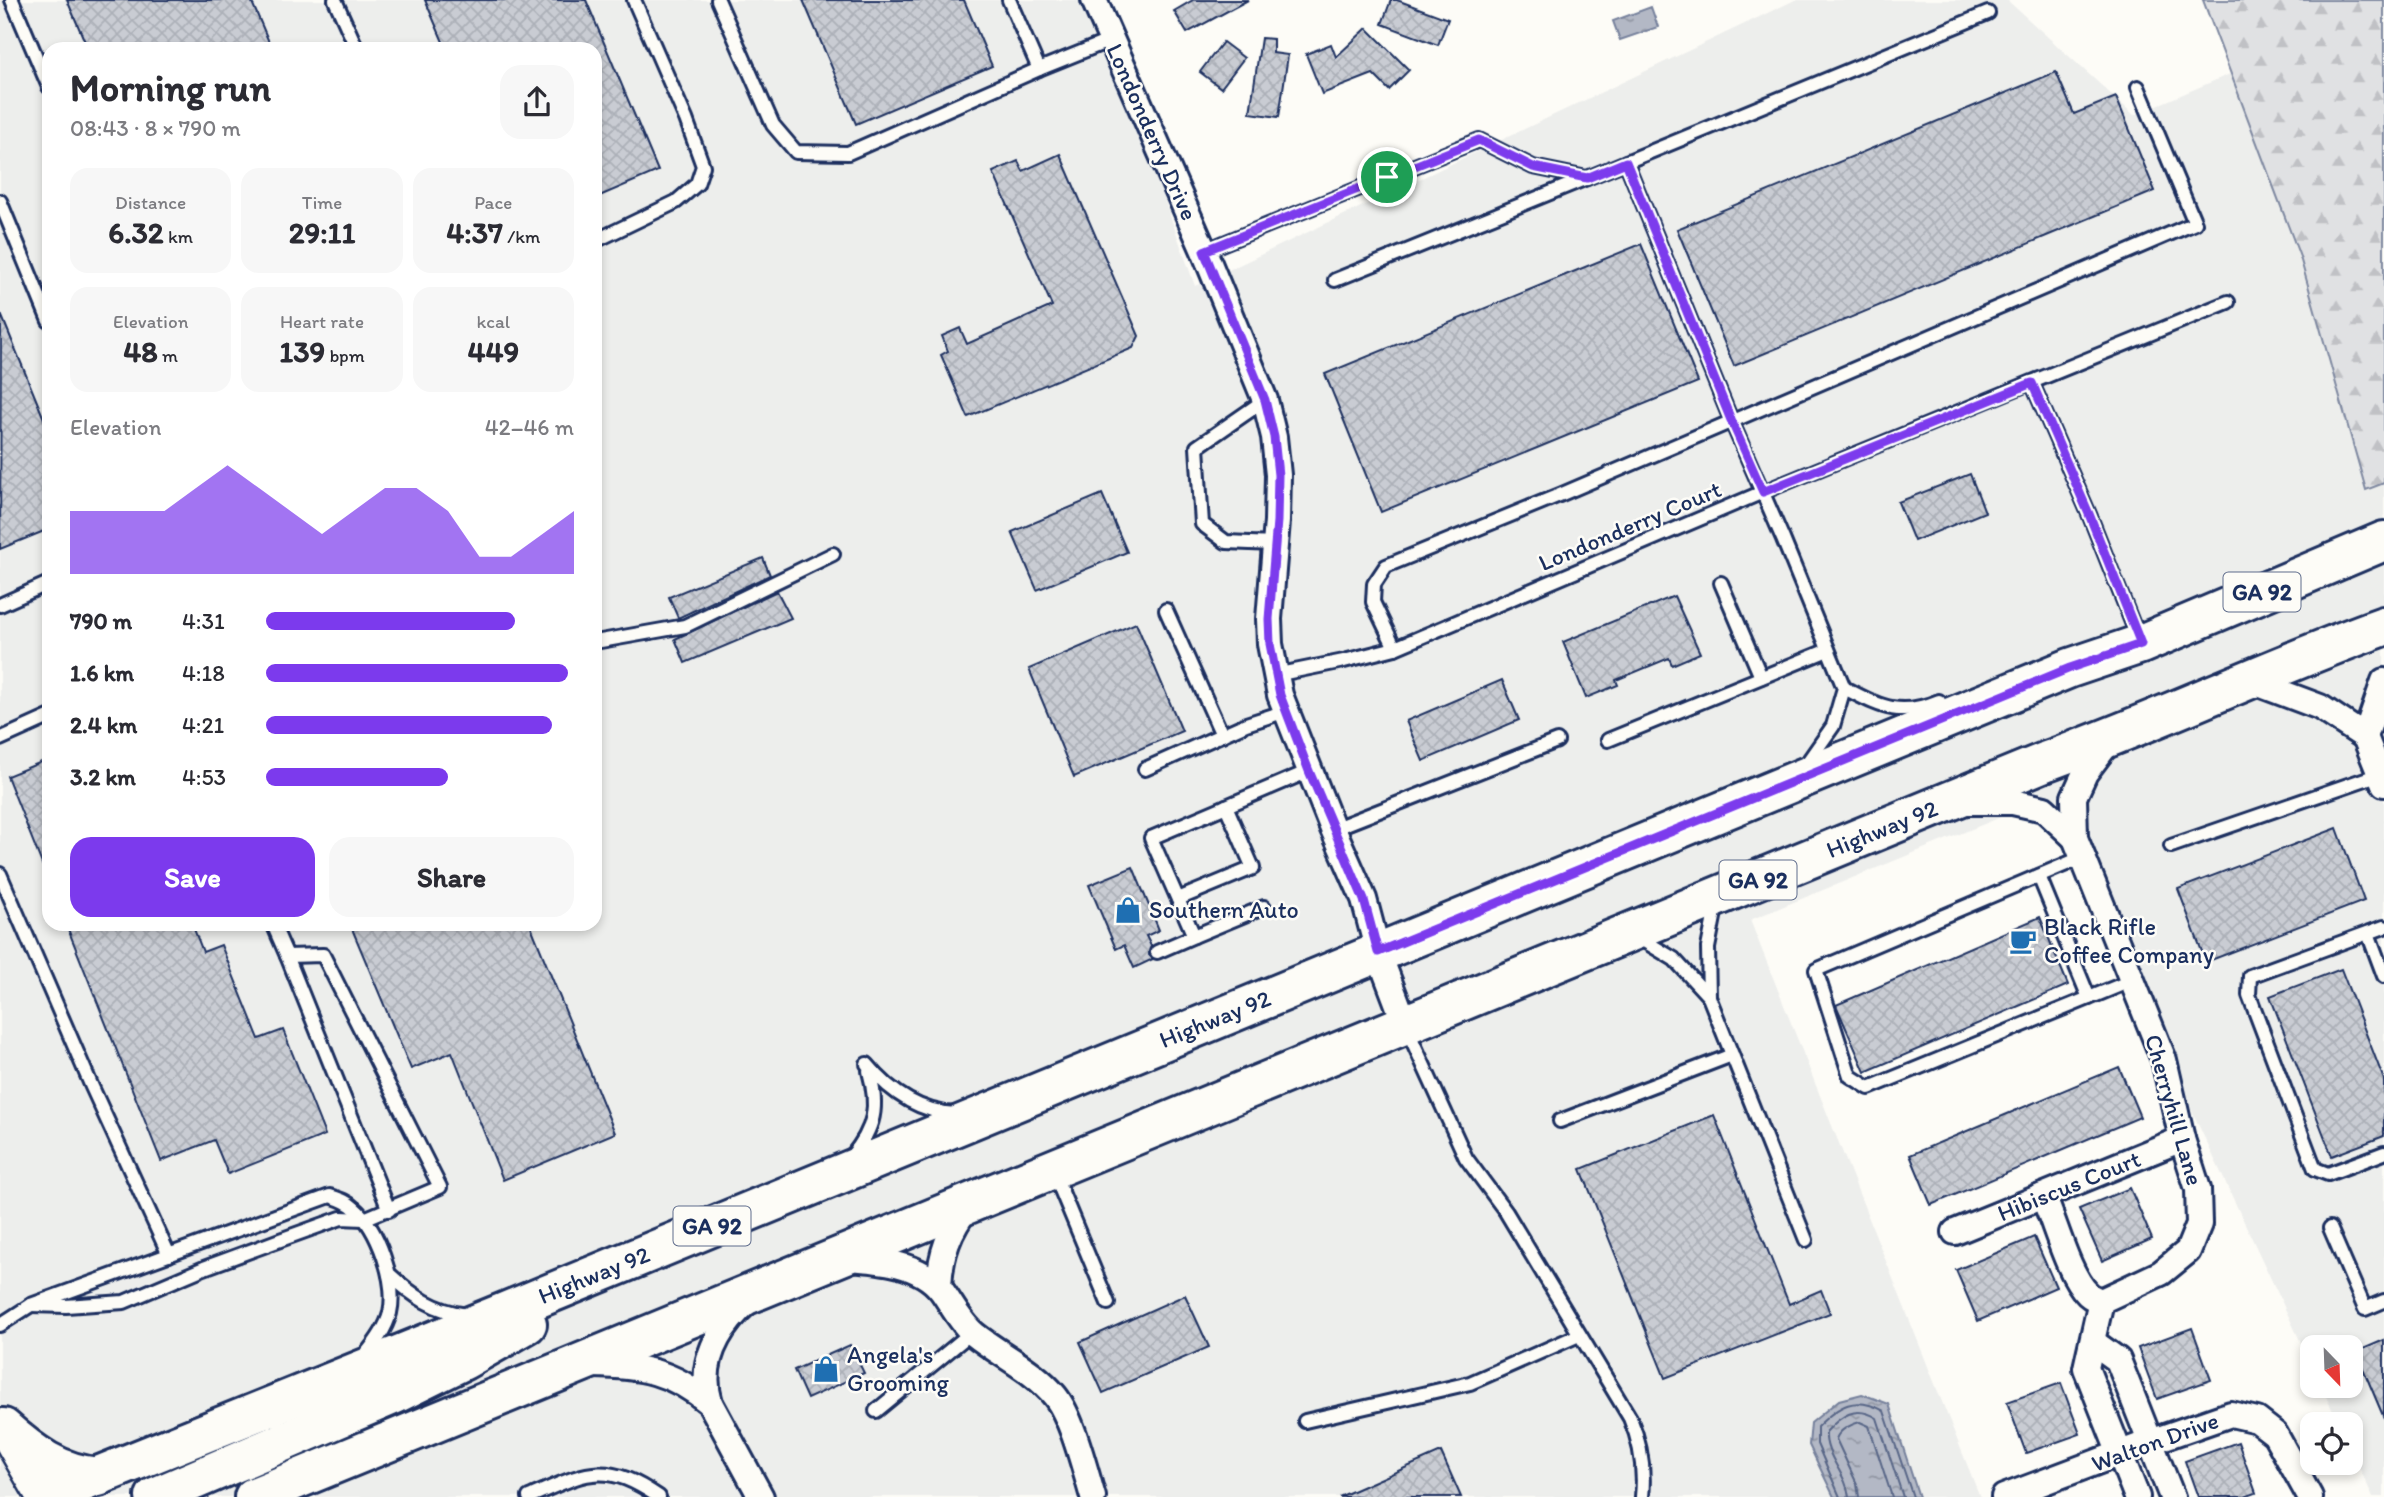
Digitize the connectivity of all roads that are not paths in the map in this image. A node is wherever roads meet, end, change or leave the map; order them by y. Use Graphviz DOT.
graph roads {
  1 [pos="12,0"];
  2 [pos="335,0"];
  3 [pos="634,0"];
  4 [pos="718,0"];
  5 [pos="1009,0"];
  6 [pos="1094,0"];
  7 [pos="1988,13"];
  8 [pos="1111,40"];
  9 [pos="354,42"];
  10 [pos="1039,69"];
  11 [pos="42,71"];
  12 [pos="2138,87"];
  13 [pos="1626,162"];
  14 [pos="1587,178"];
  15 [pos="0,201"];
  16 [pos="602,238"];
  17 [pos="1204,251"];
  18 [pos="1335,280"];
  19 [pos="2228,302"];
  20 [pos="42,304"];
  21 [pos="2032,383"];
  22 [pos="1265,400"];
  23 [pos="1731,420"];
  24 [pos="1763,492"];
  25 [pos="2384,541"];
  26 [pos="1274,544"];
  27 [pos="833,554"];
  28 [pos="1721,583"];
  29 [pos="42,586"];
  30 [pos="0,605"];
  31 [pos="1166,610"];
  32 [pos="2384,626"];
  33 [pos="602,641"];
  34 [pos="2141,644"];
  35 [pos="1395,648"];
  36 [pos="1828,650"];
  37 [pos="1275,674"];
  38 [pos="1761,677"];
  39 [pos="2248,680"];
  40 [pos="2384,681"];
  41 [pos="1844,688"];
  42 [pos="1948,698"];
  43 [pos="1286,711"];
  44 [pos="42,720"];
  45 [pos="1222,734"];
  46 [pos="2365,737"];
  47 [pos="2111,738"];
  48 [pos="0,739"];
  49 [pos="1608,740"];
  50 [pos="1557,741"];
  51 [pos="1144,769"];
  52 [pos="1309,771"];
  53 [pos="2382,779"];
  54 [pos="1789,784"];
  55 [pos="1950,801"];
  56 [pos="1226,806"];
  57 [pos="1333,828"];
  58 [pos="2171,846"];
  59 [pos="2079,848"];
  60 [pos="0,874"];
  61 [pos="2039,876"];
  62 [pos="1718,897"];
  63 [pos="1178,899"];
  64 [pos="1264,907"];
  65 [pos="2384,928"];
  66 [pos="276,931"];
  67 [pos="1630,933"];
  68 [pos="2368,933"];
  69 [pos="1194,936"];
  70 [pos="1157,952"];
  71 [pos="1378,952"];
  72 [pos="287,956"];
  73 [pos="2384,976"];
  74 [pos="2133,980"];
  75 [pos="1709,997"];
  76 [pos="2090,998"];
  77 [pos="1406,1026"];
  78 [pos="1732,1055"];
  79 [pos="984,1114"];
  80 [pos="1560,1121"];
  81 [pos="2182,1139"];
  82 [pos="2384,1153"];
  83 [pos="1052,1170"];
  84 [pos="838,1174"];
  85 [pos="2043,1196"];
  86 [pos="971,1203"];
  87 [pos="388,1210"];
  88 [pos="365,1219"];
  89 [pos="2330,1228"];
  90 [pos="1955,1232"];
  91 [pos="1806,1240"];
  92 [pos="169,1255"];
  93 [pos="840,1257"];
  94 [pos="389,1274"];
  95 [pos="587,1278"];
  96 [pos="939,1287"];
  97 [pos="762,1289"];
  98 [pos="2101,1301"];
  99 [pos="2384,1301"];
  100 [pos="1108,1303"];
  101 [pos="31,1305"];
  102 [pos="495,1315"];
  103 [pos="0,1325"];
  104 [pos="972,1332"];
  105 [pos="1579,1335"];
  106 [pos="2093,1342"];
  107 [pos="578,1364"];
  108 [pos="339,1379"];
  109 [pos="710,1403"];
  110 [pos="876,1411"];
  111 [pos="1305,1421"];
  112 [pos="2,1426"];
  113 [pos="2150,1442"];
  114 [pos="2119,1455"];
  115 [pos="98,1477"];
  116 [pos="45,1497"];
  117 [pos="155,1497"];
  118 [pos="254,1497"];
  119 [pos="529,1497"];
  120 [pos="659,1497"];
  121 [pos="761,1497"];
  122 [pos="1093,1497"];
  123 [pos="1642,1497"];
  124 [pos="2004,1497"];
  125 [pos="2137,1497"];
  126 [pos="2172,1497"];
  127 [pos="2310,1497"];
  1 -- 11 [label="lane"];
  2 -- 9 [label="lane"];
  3 -- 16 [label="lane"];
  4 -- 10 [label="lane"];
  5 -- 10 [label="lane"];
  6 -- 8 [label="street, Londonderry Drive"];
  7 -- 13 [label="lane"];
  8 -- 10 [label="lane"];
  8 -- 17 [label="street, Londonderry Drive"];
  12 -- 23 [label="lane"];
  13 -- 14 [label="lane"];
  13 -- 23 [label="lane"];
  14 -- 17 [label="lane"];
  14 -- 18 [label="lane"];
  15 -- 20 [label="lane"];
  17 -- 22 [label="street, Londonderry Drive"];
  19 -- 21 [label="lane, Londonderry Court"];
  21 -- 24 [label="lane, Londonderry Court"];
  21 -- 34 [label="lane"];
  22 -- 26 [label="street, Londonderry Drive"];
  22 -- 26 [label="lane"];
  23 -- 24 [label="lane"];
  23 -- 35 [label="lane"];
  24 -- 35 [label="lane, Londonderry Court"];
  24 -- 36 [label="lane"];
  25 -- 34 [label="main road, Highway 92 / GA 92"];
  26 -- 37 [label="street, Londonderry Drive"];
  27 -- 33 [label="lane"];
  28 -- 38 [label="lane"];
  29 -- 30 [label="lane"];
  31 -- 45 [label="lane"];
  32 -- 39 [label="main road, Highway 92 / GA 92"];
  34 -- 54 [label="main road, Highway 92 / GA 92"];
  35 -- 37 [label="lane, Londonderry Court"];
  36 -- 38 [label="lane"];
  36 -- 41 [label="lane"];
  37 -- 43 [label="street, Londonderry Drive"];
  38 -- 49 [label="lane"];
  39 -- 46 [label="street"];
  39 -- 47 [label="main road, Highway 92 / GA 92"];
  40 -- 46 [label="street"];
  41 -- 42 [label="lane"];
  41 -- 54 [label="lane"];
  43 -- 45 [label="lane"];
  43 -- 52 [label="street, Londonderry Drive"];
  44 -- 48 [label="lane"];
  45 -- 51 [label="lane"];
  46 -- 53 [label="street"];
  47 -- 55 [label="main road, Highway 92 / GA 92"];
  47 -- 59 [label="street"];
  50 -- 57 [label="lane"];
  52 -- 56 [label="lane"];
  52 -- 57 [label="street, Londonderry Drive"];
  53 -- 58 [label="lane"];
  54 -- 71 [label="main road, Highway 92 / GA 92"];
  55 -- 59 [label="street"];
  55 -- 62 [label="main road, Highway 92 / GA 92"];
  56 -- 63 [label="lane"];
  56 -- 63 [label="lane"];
  57 -- 71 [label="street, Londonderry Drive"];
  59 -- 61 [label="lane"];
  59 -- 74 [label="street, Cherryhill Lane"];
  60 -- 92 [label="lane"];
  61 -- 76 [label="lane"];
  61 -- 76 [label="lane"];
  62 -- 67 [label="main road, Highway 92 / GA 92"];
  62 -- 75 [label="lane"];
  63 -- 69 [label="lane"];
  64 -- 69 [label="lane"];
  65 -- 68 [label="lane"];
  66 -- 72 [label="lane"];
  67 -- 75 [label="lane"];
  67 -- 77 [label="main road, Highway 92 / GA 92"];
  68 -- 73 [label="lane"];
  68 -- 82 [label="lane"];
  69 -- 70 [label="lane"];
  71 -- 77 [label="street, Londonderry Drive"];
  71 -- 79 [label="main road, Highway 92 / GA 92"];
  72 -- 87 [label="lane"];
  72 -- 87 [label="lane"];
  74 -- 76 [label="lane"];
  74 -- 81 [label="street, Cherryhill Lane"];
  75 -- 78 [label="lane"];
  77 -- 83 [label="main road, Highway 92 / GA 92"];
  77 -- 105 [label="lane"];
  78 -- 80 [label="lane"];
  78 -- 91 [label="lane"];
  79 -- 84 [label="main road, Highway 92 / GA 92"];
  79 -- 84 [label="lane"];
  81 -- 85 [label="street, Hibiscus Court"];
  81 -- 98 [label="street, Cherryhill Lane"];
  83 -- 86 [label="main road, Highway 92 / GA 92"];
  83 -- 100 [label="lane"];
  84 -- 95 [label="main road, Highway 92 / GA 92"];
  85 -- 90 [label="street, Hibiscus Court"];
  85 -- 98 [label="street"];
  86 -- 93 [label="main road, Highway 92 / GA 92"];
  86 -- 96 [label="street"];
  87 -- 88 [label="lane"];
  88 -- 92 [label="lane"];
  88 -- 94 [label="lane"];
  88 -- 101 [label="lane"];
  89 -- 99 [label="lane"];
  92 -- 101 [label="lane"];
  93 -- 96 [label="street"];
  93 -- 97 [label="main road, Highway 92 / GA 92"];
  94 -- 102 [label="lane"];
  94 -- 108 [label="lane"];
  95 -- 102 [label="main road, Highway 92 / GA 92"];
  95 -- 117 [label="main road"];
  96 -- 104 [label="street"];
  97 -- 107 [label="main road, Highway 92 / GA 92"];
  97 -- 109 [label="street"];
  98 -- 106 [label="street"];
  101 -- 103 [label="lane"];
  102 -- 108 [label="main road, Highway 92 / GA 92"];
  104 -- 110 [label="lane"];
  104 -- 122 [label="street"];
  105 -- 111 [label="lane"];
  105 -- 123 [label="lane"];
  106 -- 113 [label="street"];
  106 -- 114 [label="street"];
  107 -- 109 [label="street"];
  107 -- 118 [label="main road, Highway 92 / GA 92"];
  108 -- 115 [label="main road, Highway 92 / GA 92"];
  109 -- 121 [label="street"];
  112 -- 115 [label="main road"];
  112 -- 116 [label="street"];
  113 -- 114 [label="street, Walton Drive"];
  113 -- 126 [label="street"];
  113 -- 127 [label="street, Walton Drive"];
  114 -- 124 [label="street, Walton Drive"];
  114 -- 125 [label="street"];
  115 -- 116 [label="main road, Highway 92 / GA 92"];
  119 -- 120 [label="lane"];
}
